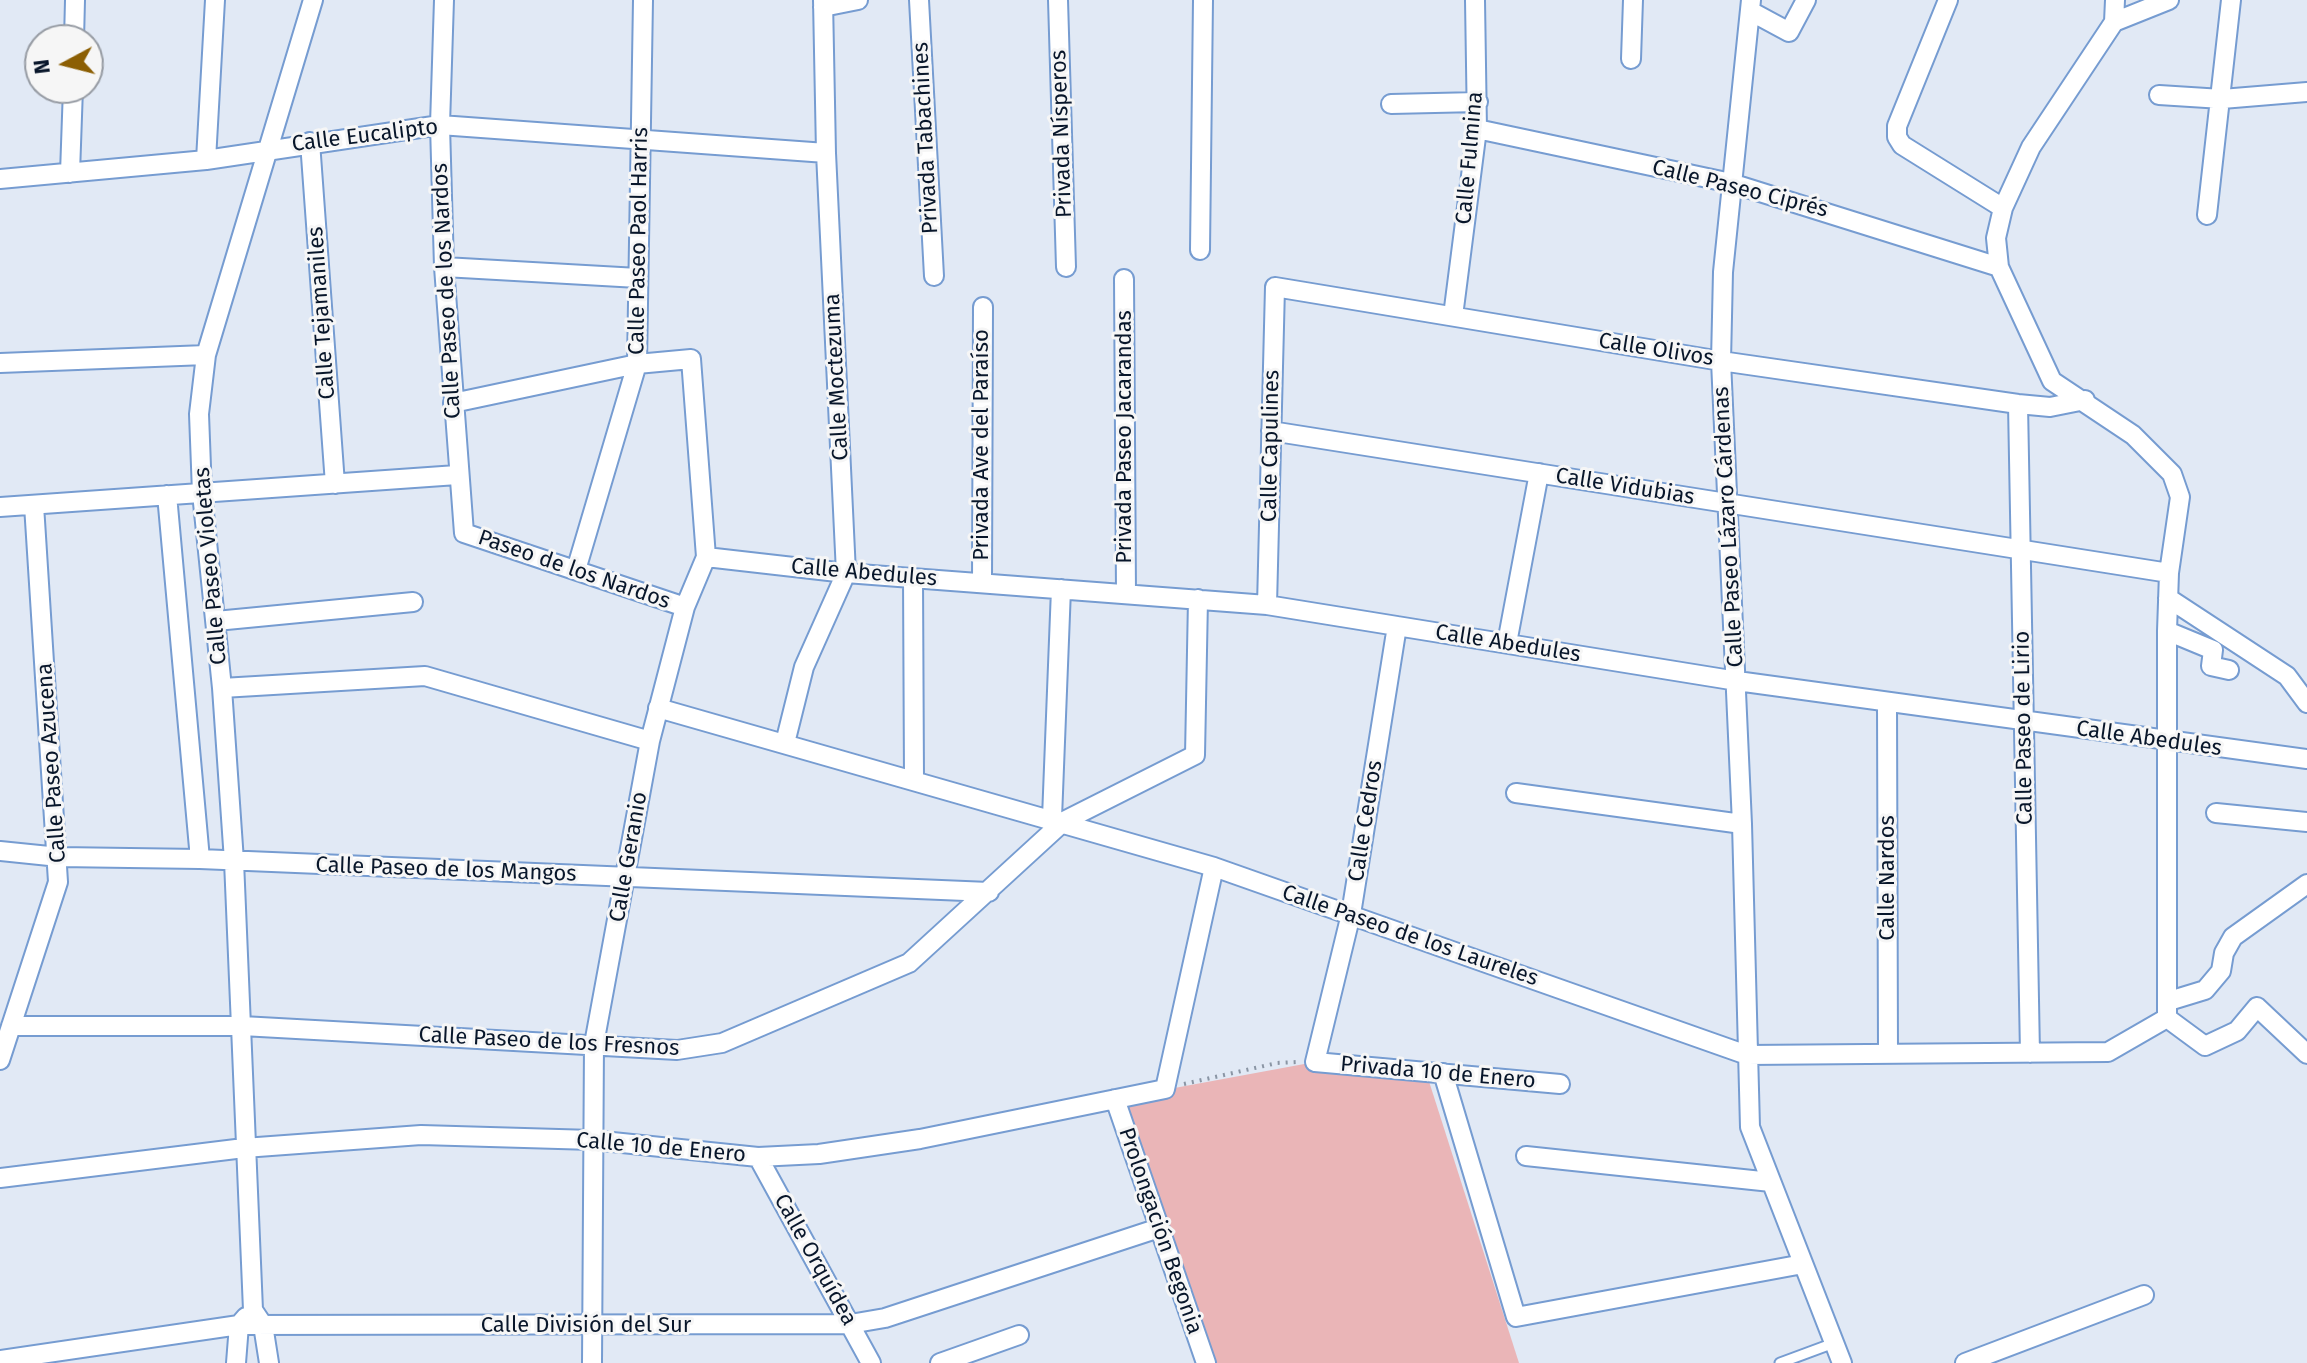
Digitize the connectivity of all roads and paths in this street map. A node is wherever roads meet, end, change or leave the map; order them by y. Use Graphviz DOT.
graph roads {
  1 [pos="75,0"];
  2 [pos="215,0"];
  3 [pos="313,0"];
  4 [pos="444,0"];
  5 [pos="643,0"];
  6 [pos="858,0"];
  7 [pos="919,0"];
  8 [pos="1058,0"];
  9 [pos="1203,0"];
  10 [pos="1475,0"];
  11 [pos="1633,0"];
  12 [pos="1806,0"];
  13 [pos="1948,0"];
  14 [pos="2115,0"];
  15 [pos="2169,0"];
  16 [pos="2231,0"];
  17 [pos="823,4"];
  18 [pos="1750,5"];
  19 [pos="2114,22"];
  20 [pos="74,24"];
  21 [pos="1631,59"];
  22 [pos="2307,92"];
  23 [pos="2159,95"];
  24 [pos="2222,99"];
  25 [pos="1478,102"];
  26 [pos="72,104"];
  27 [pos="1391,104"];
  28 [pos="440,125"];
  29 [pos="1477,129"];
  30 [pos="641,140"];
  31 [pos="310,142"];
  32 [pos="267,149"];
  33 [pos="826,153"];
  34 [pos="206,160"];
  35 [pos="70,173"];
  36 [pos="0,179"];
  37 [pos="1731,183"];
  38 [pos="2003,208"];
  39 [pos="2207,215"];
  40 [pos="1200,250"];
  41 [pos="444,267"];
  42 [pos="1066,267"];
  43 [pos="1999,267"];
  44 [pos="934,276"];
  45 [pos="638,278"];
  46 [pos="1124,279"];
  47 [pos="1275,287"];
  48 [pos="983,307"];
  49 [pos="1453,316"];
  50 [pos="206,355"];
  51 [pos="1721,361"];
  52 [pos="0,363"];
  53 [pos="637,364"];
  54 [pos="2085,400"];
  55 [pos="453,403"];
  56 [pos="2018,404"];
  57 [pos="1271,431"];
  58 [pos="1539,473"];
  59 [pos="457,475"];
  60 [pos="335,484"];
  61 [pos="202,493"];
  62 [pos="167,495"];
  63 [pos="1727,503"];
  64 [pos="34,505"];
  65 [pos="0,507"];
  66 [pos="464,533"];
  67 [pos="2021,550"];
  68 [pos="706,557"];
  69 [pos="576,570"];
  70 [pos="846,573"];
  71 [pos="2169,573"];
  72 [pos="913,578"];
  73 [pos="982,583"];
  74 [pos="1061,589"];
  75 [pos="1126,594"];
  76 [pos="2168,598"];
  77 [pos="1198,599"];
  78 [pos="413,602"];
  79 [pos="1267,605"];
  80 [pos="685,607"];
  81 [pos="216,621"];
  82 [pos="1397,626"];
  83 [pos="2167,631"];
  84 [pos="1507,643"];
  85 [pos="2229,670"];
  86 [pos="1737,681"];
  87 [pos="222,688"];
  88 [pos="1887,702"];
  89 [pos="2307,703"];
  90 [pos="658,708"];
  91 [pos="2024,722"];
  92 [pos="650,741"];
  93 [pos="2166,742"];
  94 [pos="785,743"];
  95 [pos="2307,759"];
  96 [pos="914,778"];
  97 [pos="1516,793"];
  98 [pos="2216,813"];
  99 [pos="1058,820"];
  100 [pos="2307,822"];
  101 [pos="1742,824"];
  102 [pos="0,851"];
  103 [pos="59,857"];
  104 [pos="200,859"];
  105 [pos="234,861"];
  106 [pos="1214,867"];
  107 [pos="625,877"];
  108 [pos="2307,884"];
  109 [pos="989,892"];
  110 [pos="1351,914"];
  111 [pos="2168,1010"];
  112 [pos="11,1026"];
  113 [pos="242,1026"];
  114 [pos="594,1044"];
  115 [pos="2030,1053"];
  116 [pos="1888,1054"];
  117 [pos="2307,1054"];
  118 [pos="1747,1055"];
  119 [pos="0,1060"];
  120 [pos="1315,1062"];
  121 [pos="1443,1073"];
  122 [pos="1560,1084"];
  123 [pos="1165,1089"];
  124 [pos="1115,1099"];
  125 [pos="593,1140"];
  126 [pos="244,1148"];
  127 [pos="1526,1156"];
  128 [pos="758,1157"];
  129 [pos="0,1178"];
  130 [pos="1771,1182"];
  131 [pos="1159,1228"];
  132 [pos="1803,1264"];
  133 [pos="2144,1295"];
  134 [pos="258,1317"];
  135 [pos="850,1324"];
  136 [pos="239,1325"];
  137 [pos="592,1327"];
  138 [pos="1019,1335"];
  139 [pos="1834,1343"];
  140 [pos="0,1360"];
  141 [pos="1204,1362"];
  142 [pos="236,1363"];
  143 [pos="269,1363"];
  144 [pos="592,1363"];
  145 [pos="871,1363"];
  146 [pos="940,1363"];
  147 [pos="1780,1363"];
  148 [pos="1842,1363"];
  149 [pos="1965,1363"];
  1 -- 20 [label="street"];
  2 -- 34 [label="street"];
  3 -- 32 [label="street, Calle Paseo Violetas"];
  4 -- 28 [label="street, Calle Paseo de los Nardos"];
  5 -- 30 [label="street, Calle Paseo Paol Harris"];
  6 -- 17 [label="street"];
  7 -- 44 [label="street, Privada Tabachines"];
  8 -- 42 [label="street, Privada Nísperos"];
  9 -- 40 [label="street"];
  10 -- 25 [label="street, Calle Fulmina"];
  11 -- 21 [label="street"];
  12 -- 18 [label="street"];
  13 -- 38 [label="street"];
  14 -- 19 [label="street"];
  15 -- 19 [label="street"];
  16 -- 24 [label="street"];
  17 -- 33 [label="street, Calle Moctezuma"];
  18 -- 37 [label="street, Calle Paseo Lázaro Cárdenas"];
  19 -- 38 [label="street"];
  22 -- 24 [label="street"];
  23 -- 24 [label="street"];
  24 -- 39 [label="street"];
  25 -- 27 [label="street"];
  25 -- 29 [label="street, Calle Fulmina"];
  26 -- 35 [label="street"];
  28 -- 30 [label="street, Calle Eucalipto"];
  28 -- 31 [label="street, Calle Eucalipto"];
  28 -- 41 [label="street, Calle Paseo de los Nardos"];
  29 -- 37 [label="street, Calle Paseo Ciprés"];
  29 -- 49 [label="street, Calle Fulmina"];
  30 -- 33 [label="street, Calle Eucalipto"];
  30 -- 45 [label="street, Calle Paseo Paol Harris"];
  31 -- 32 [label="street, Calle Eucalipto"];
  31 -- 60 [label="street, Calle Tejamaniles"];
  32 -- 34 [label="street, Calle Eucalipto"];
  32 -- 50 [label="street, Calle Paseo Violetas"];
  33 -- 70 [label="street, Calle Moctezuma"];
  34 -- 35 [label="street, Calle Eucalipto"];
  35 -- 36 [label="street, Calle Eucalipto"];
  37 -- 43 [label="street, Calle Paseo Ciprés"];
  37 -- 51 [label="street, Calle Paseo Lázaro Cárdenas"];
  38 -- 43 [label="street"];
  41 -- 45 [label="street"];
  41 -- 55 [label="street, Calle Paseo de los Nardos"];
  43 -- 54 [label="street"];
  45 -- 53 [label="street, Calle Paseo Paol Harris"];
  46 -- 75 [label="street, Privada Paseo Jacarandas"];
  47 -- 49 [label="street, Calle Olivos"];
  47 -- 57 [label="street, Calle Capulines"];
  48 -- 73 [label="street, Privada Ave del Paraíso"];
  49 -- 51 [label="street, Calle Olivos"];
  50 -- 52 [label="street"];
  50 -- 61 [label="street, Calle Paseo Violetas"];
  51 -- 56 [label="street, Calle Olivos"];
  51 -- 63 [label="street, Calle Paseo Lázaro Cárdenas"];
  53 -- 55 [label="street"];
  53 -- 68 [label="street, Calle Geranio"];
  53 -- 69 [label="street, Calle Paseo Paol Harris"];
  54 -- 56 [label="street, Calle Olivos"];
  54 -- 71 [label="street"];
  55 -- 59 [label="street, Calle Paseo de los Nardos"];
  56 -- 67 [label="street, Calle Paseo de Lirio"];
  57 -- 58 [label="street, Calle Vidubias"];
  57 -- 79 [label="street, Calle Capulines"];
  58 -- 63 [label="street, Calle Vidubias"];
  58 -- 84 [label="street"];
  59 -- 60 [label="street"];
  59 -- 66 [label="street, Calle Paseo de los Nardos"];
  60 -- 61 [label="street"];
  61 -- 62 [label="street"];
  61 -- 81 [label="street, Calle Paseo Violetas"];
  62 -- 64 [label="street"];
  62 -- 104 [label="street, Calle Paseo Violetas"];
  63 -- 67 [label="street, Calle Vidubias"];
  63 -- 86 [label="street, Calle Paseo Lázaro Cárdenas"];
  64 -- 65 [label="street"];
  64 -- 103 [label="street, Calle Paseo Azucena"];
  66 -- 69 [label="street, Paseo de los Nardos"];
  67 -- 71 [label="street, Calle Vidubias"];
  67 -- 91 [label="street, Calle Paseo de Lirio"];
  68 -- 70 [label="street, Calle Abedules"];
  68 -- 80 [label="street, Calle Geranio"];
  69 -- 80 [label="street, Paseo de los Nardos"];
  70 -- 72 [label="street, Calle Abedules"];
  70 -- 94 [label="street, Calle Moctezuma"];
  71 -- 76 [label="street"];
  72 -- 73 [label="street, Calle Abedules"];
  72 -- 96 [label="street"];
  73 -- 74 [label="street, Calle Abedules"];
  74 -- 75 [label="street, Calle Abedules"];
  74 -- 99 [label="street"];
  75 -- 77 [label="street, Calle Abedules"];
  76 -- 83 [label="street"];
  76 -- 89 [label="street"];
  77 -- 79 [label="street, Calle Abedules"];
  77 -- 99 [label="street"];
  78 -- 81 [label="street"];
  79 -- 82 [label="street, Calle Abedules"];
  80 -- 90 [label="street, Calle Geranio"];
  81 -- 87 [label="street, Calle Paseo Violetas"];
  82 -- 84 [label="street, Calle Abedules"];
  82 -- 110 [label="street, Calle Cedros"];
  83 -- 85 [label="street"];
  83 -- 93 [label="street"];
  84 -- 86 [label="street, Calle Abedules"];
  86 -- 88 [label="street, Calle Abedules"];
  86 -- 101 [label="street, Calle Paseo Lázaro Cárdenas"];
  87 -- 92 [label="street"];
  87 -- 105 [label="street, Calle Paseo Violetas"];
  88 -- 91 [label="street, Calle Abedules"];
  88 -- 116 [label="street, Calle Nardos"];
  90 -- 92 [label="street, Calle Geranio"];
  90 -- 94 [label="street, Calle Paseo de los Laureles"];
  91 -- 93 [label="street, Calle Abedules"];
  91 -- 115 [label="street, Calle Paseo de Lirio"];
  92 -- 107 [label="street, Calle Geranio"];
  93 -- 95 [label="street, Calle Abedules"];
  93 -- 111 [label="street"];
  94 -- 96 [label="street, Calle Paseo de los Laureles"];
  96 -- 99 [label="street, Calle Paseo de los Laureles"];
  97 -- 101 [label="street"];
  98 -- 100 [label="street"];
  99 -- 106 [label="street, Calle Paseo de los Laureles"];
  99 -- 109 [label="street, Calle Paseo de los Fresnos"];
  101 -- 118 [label="street, Calle Paseo Lázaro Cárdenas"];
  102 -- 103 [label="street, Calle Paseo de los Mangos"];
  103 -- 104 [label="street, Calle Paseo de los Mangos"];
  103 -- 112 [label="street, Calle Paseo Azucena"];
  104 -- 105 [label="street, Calle Paseo de los Mangos"];
  105 -- 107 [label="street, Calle Paseo de los Mangos"];
  105 -- 113 [label="street, Calle Paseo Violetas"];
  106 -- 110 [label="street, Calle Paseo de los Laureles"];
  106 -- 123 [label="street"];
  107 -- 109 [label="street, Calle Paseo de los Mangos"];
  107 -- 114 [label="street, Calle Geranio"];
  108 -- 111 [label="street, Calle Paseo de los Laureles"];
  109 -- 114 [label="street, Calle Paseo de los Fresnos"];
  110 -- 118 [label="street, Calle Paseo de los Laureles"];
  110 -- 120 [label="street, Calle Cedros"];
  111 -- 115 [label="street, Calle Paseo de los Laureles"];
  111 -- 117 [label="street"];
  112 -- 113 [label="street, Calle Paseo de los Fresnos"];
  112 -- 119 [label="street, Calle Paseo Azucena"];
  113 -- 114 [label="street, Calle Paseo de los Fresnos"];
  113 -- 126 [label="street, Calle Paseo Violetas"];
  114 -- 125 [label="street, Calle Geranio"];
  115 -- 116 [label="street, Calle Paseo de los Laureles"];
  116 -- 118 [label="street, Calle Paseo de los Laureles"];
  118 -- 130 [label="street, Calle Paseo Lázaro Cárdenas"];
  120 -- 121 [label="street, Privada 10 de Enero"];
  120 -- 123 [label="path"];
  121 -- 122 [label="street, Privada 10 de Enero"];
  121 -- 132 [label="street"];
  123 -- 124 [label="street, Calle 10 de Enero"];
  124 -- 128 [label="street, Calle 10 de Enero"];
  124 -- 131 [label="street, Prolongación Begonia"];
  125 -- 126 [label="street, Calle 10 de Enero"];
  125 -- 128 [label="street, Calle 10 de Enero"];
  125 -- 137 [label="street, Calle Geranio"];
  126 -- 129 [label="street, Calle 10 de Enero"];
  126 -- 134 [label="street, Calle Paseo Violetas"];
  127 -- 130 [label="street"];
  128 -- 135 [label="street, Calle Orquídea"];
  130 -- 132 [label="street, Calle Paseo Lázaro Cárdenas"];
  131 -- 135 [label="street, Calle División del Sur"];
  131 -- 141 [label="street, Prolongación Begonia"];
  132 -- 139 [label="street, Calle Paseo Lázaro Cárdenas"];
  133 -- 149 [label="street"];
  134 -- 136 [label="street, Calle División del Sur"];
  134 -- 137 [label="street, Calle División del Sur"];
  134 -- 143 [label="street, Calle Paseo Violetas"];
  135 -- 137 [label="street, Calle División del Sur"];
  135 -- 145 [label="street, Calle Orquídea"];
  136 -- 140 [label="street, Calle División del Sur"];
  136 -- 142 [label="street"];
  137 -- 144 [label="street, Calle Geranio"];
  138 -- 146 [label="street"];
  139 -- 147 [label="lane"];
  139 -- 148 [label="street, Calle Paseo Lázaro Cárdenas"];
}
